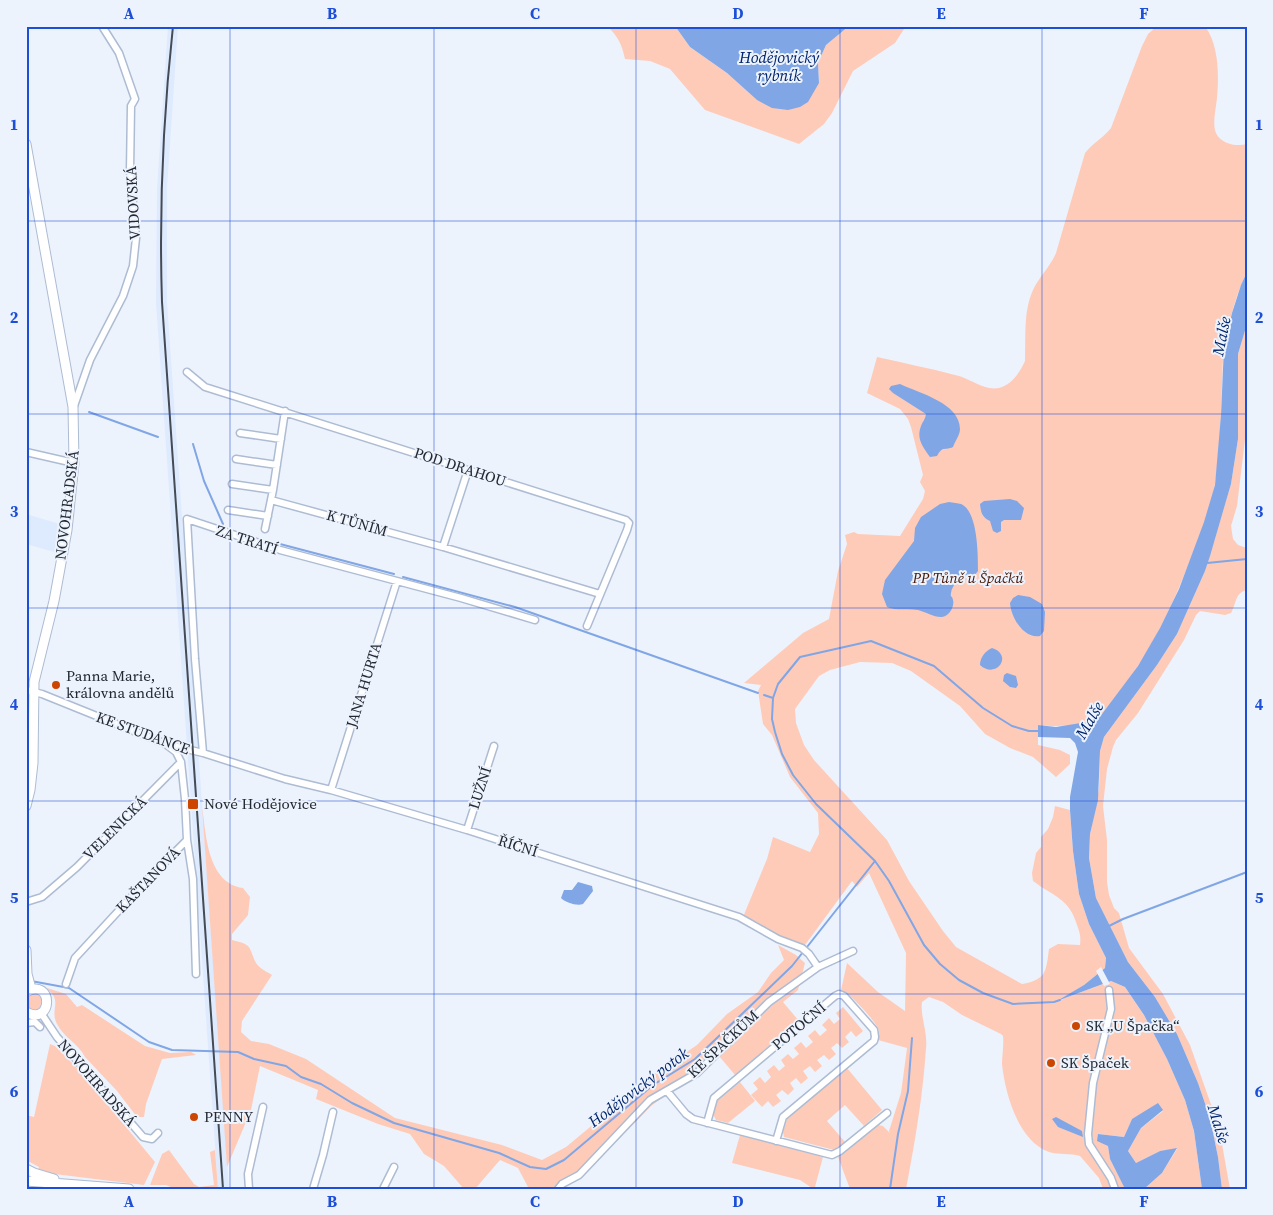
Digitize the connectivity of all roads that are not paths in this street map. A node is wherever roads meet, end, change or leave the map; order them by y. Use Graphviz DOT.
graph roads {
  1 [pos="102,26"];
  2 [pos="26,144"];
  3 [pos="187,372"];
  4 [pos="73,407"];
  5 [pos="285,411"];
  6 [pos="240,433"];
  7 [pos="281,440"];
  8 [pos="26,452"];
  9 [pos="236,458"];
  10 [pos="74,463"];
  11 [pos="277,465"];
  12 [pos="468,470"];
  13 [pos="232,484"];
  14 [pos="274,490"];
  15 [pos="271,500"];
  16 [pos="228,510"];
  17 [pos="268,516"];
  18 [pos="266,528"];
  19 [pos="442,547"];
  20 [pos="397,581"];
  21 [pos="600,594"];
  22 [pos="535,620"];
  23 [pos="588,626"];
  24 [pos="30,691"];
  25 [pos="166,744"];
  26 [pos="494,746"];
  27 [pos="204,753"];
  28 [pos="181,762"];
  29 [pos="331,790"];
  30 [pos="26,806"];
  31 [pos="467,830"];
  32 [pos="187,840"];
  33 [pos="26,902"];
  34 [pos="26,950"];
  35 [pos="852,951"];
  36 [pos="818,967"];
  37 [pos="196,974"];
  38 [pos="66,984"];
  39 [pos="28,985"];
  40 [pos="1109,990"];
  41 [pos="26,1013"];
  42 [pos="41,1013"];
  43 [pos="26,1023"];
  44 [pos="40,1027"];
  45 [pos="666,1091"];
  46 [pos="263,1107"];
  47 [pos="333,1112"];
  48 [pos="887,1113"];
  49 [pos="707,1123"];
  50 [pos="158,1133"];
  51 [pos="776,1141"];
  52 [pos="26,1169"];
  53 [pos="394,1171"];
  54 [pos="28,1183"];
  55 [pos="72,1183"];
  56 [pos="129,1189"];
  57 [pos="249,1189"];
  58 [pos="313,1189"];
  59 [pos="383,1189"];
  60 [pos="558,1189"];
  61 [pos="1115,1189"];
  1 -- 4 [label="street, VIDOVSKÁ"];
  2 -- 4 [label="main road, NOVOHRADSKÁ"];
  3 -- 5 [label="street, POD DRAHOU"];
  4 -- 10 [label="main road, NOVOHRADSKÁ"];
  5 -- 7 [label="street"];
  5 -- 12 [label="street, POD DRAHOU"];
  6 -- 7 [label="street"];
  7 -- 11 [label="street"];
  8 -- 10 [label="street"];
  9 -- 11 [label="street"];
  10 -- 24 [label="main road, NOVOHRADSKÁ"];
  11 -- 14 [label="street"];
  12 -- 19 [label="street"];
  12 -- 21 [label="street, POD DRAHOU"];
  13 -- 14 [label="street"];
  14 -- 15 [label="street"];
  15 -- 17 [label="street"];
  15 -- 19 [label="street, K TŮNÍM"];
  16 -- 17 [label="street"];
  17 -- 18 [label="street"];
  19 -- 21 [label="street, K TŮNÍM"];
  20 -- 22 [label="street, ZA TRATÍ"];
  20 -- 27 [label="street, ZA TRATÍ"];
  20 -- 29 [label="street, JANA HURTA"];
  21 -- 23 [label="street, POD DRAHOU"];
  24 -- 25 [label="street, KE STUDÁNCE"];
  24 -- 30 [label="main road, NOVOHRADSKÁ"];
  25 -- 27 [label="street, KE STUDÁNCE"];
  25 -- 28 [label="street"];
  26 -- 31 [label="street, LUŽNÍ"];
  27 -- 29 [label="street, ŘÍČNÍ"];
  28 -- 32 [label="street, KAŠTANOVÁ"];
  28 -- 33 [label="street, VELENICKÁ"];
  29 -- 31 [label="street, ŘÍČNÍ"];
  31 -- 36 [label="street, ŘÍČNÍ"];
  32 -- 37 [label="street"];
  32 -- 38 [label="street, KAŠTANOVÁ"];
  34 -- 39 [label="main road"];
  35 -- 36 [label="street, KE ŠPAČKŮM"];
  36 -- 45 [label="street, KE ŠPAČKŮM"];
  39 -- 42 [label="main road"];
  40 -- 61 [label="street"];
  41 -- 42 [label="main road"];
  42 -- 50 [label="street, NOVOHRADSKÁ"];
  43 -- 44 [label="street"];
  45 -- 49 [label="street"];
  45 -- 60 [label="street, KE ŠPAČKŮM"];
  46 -- 57 [label="street"];
  47 -- 58 [label="street"];
  48 -- 51 [label="street"];
  49 -- 51 [label="street"];
  49 -- 51 [label="street, POTOČNÍ"];
  52 -- 55 [label="main road"];
  53 -- 59 [label="street"];
  54 -- 55 [label="main road"];
  55 -- 56 [label="main road"];
}
